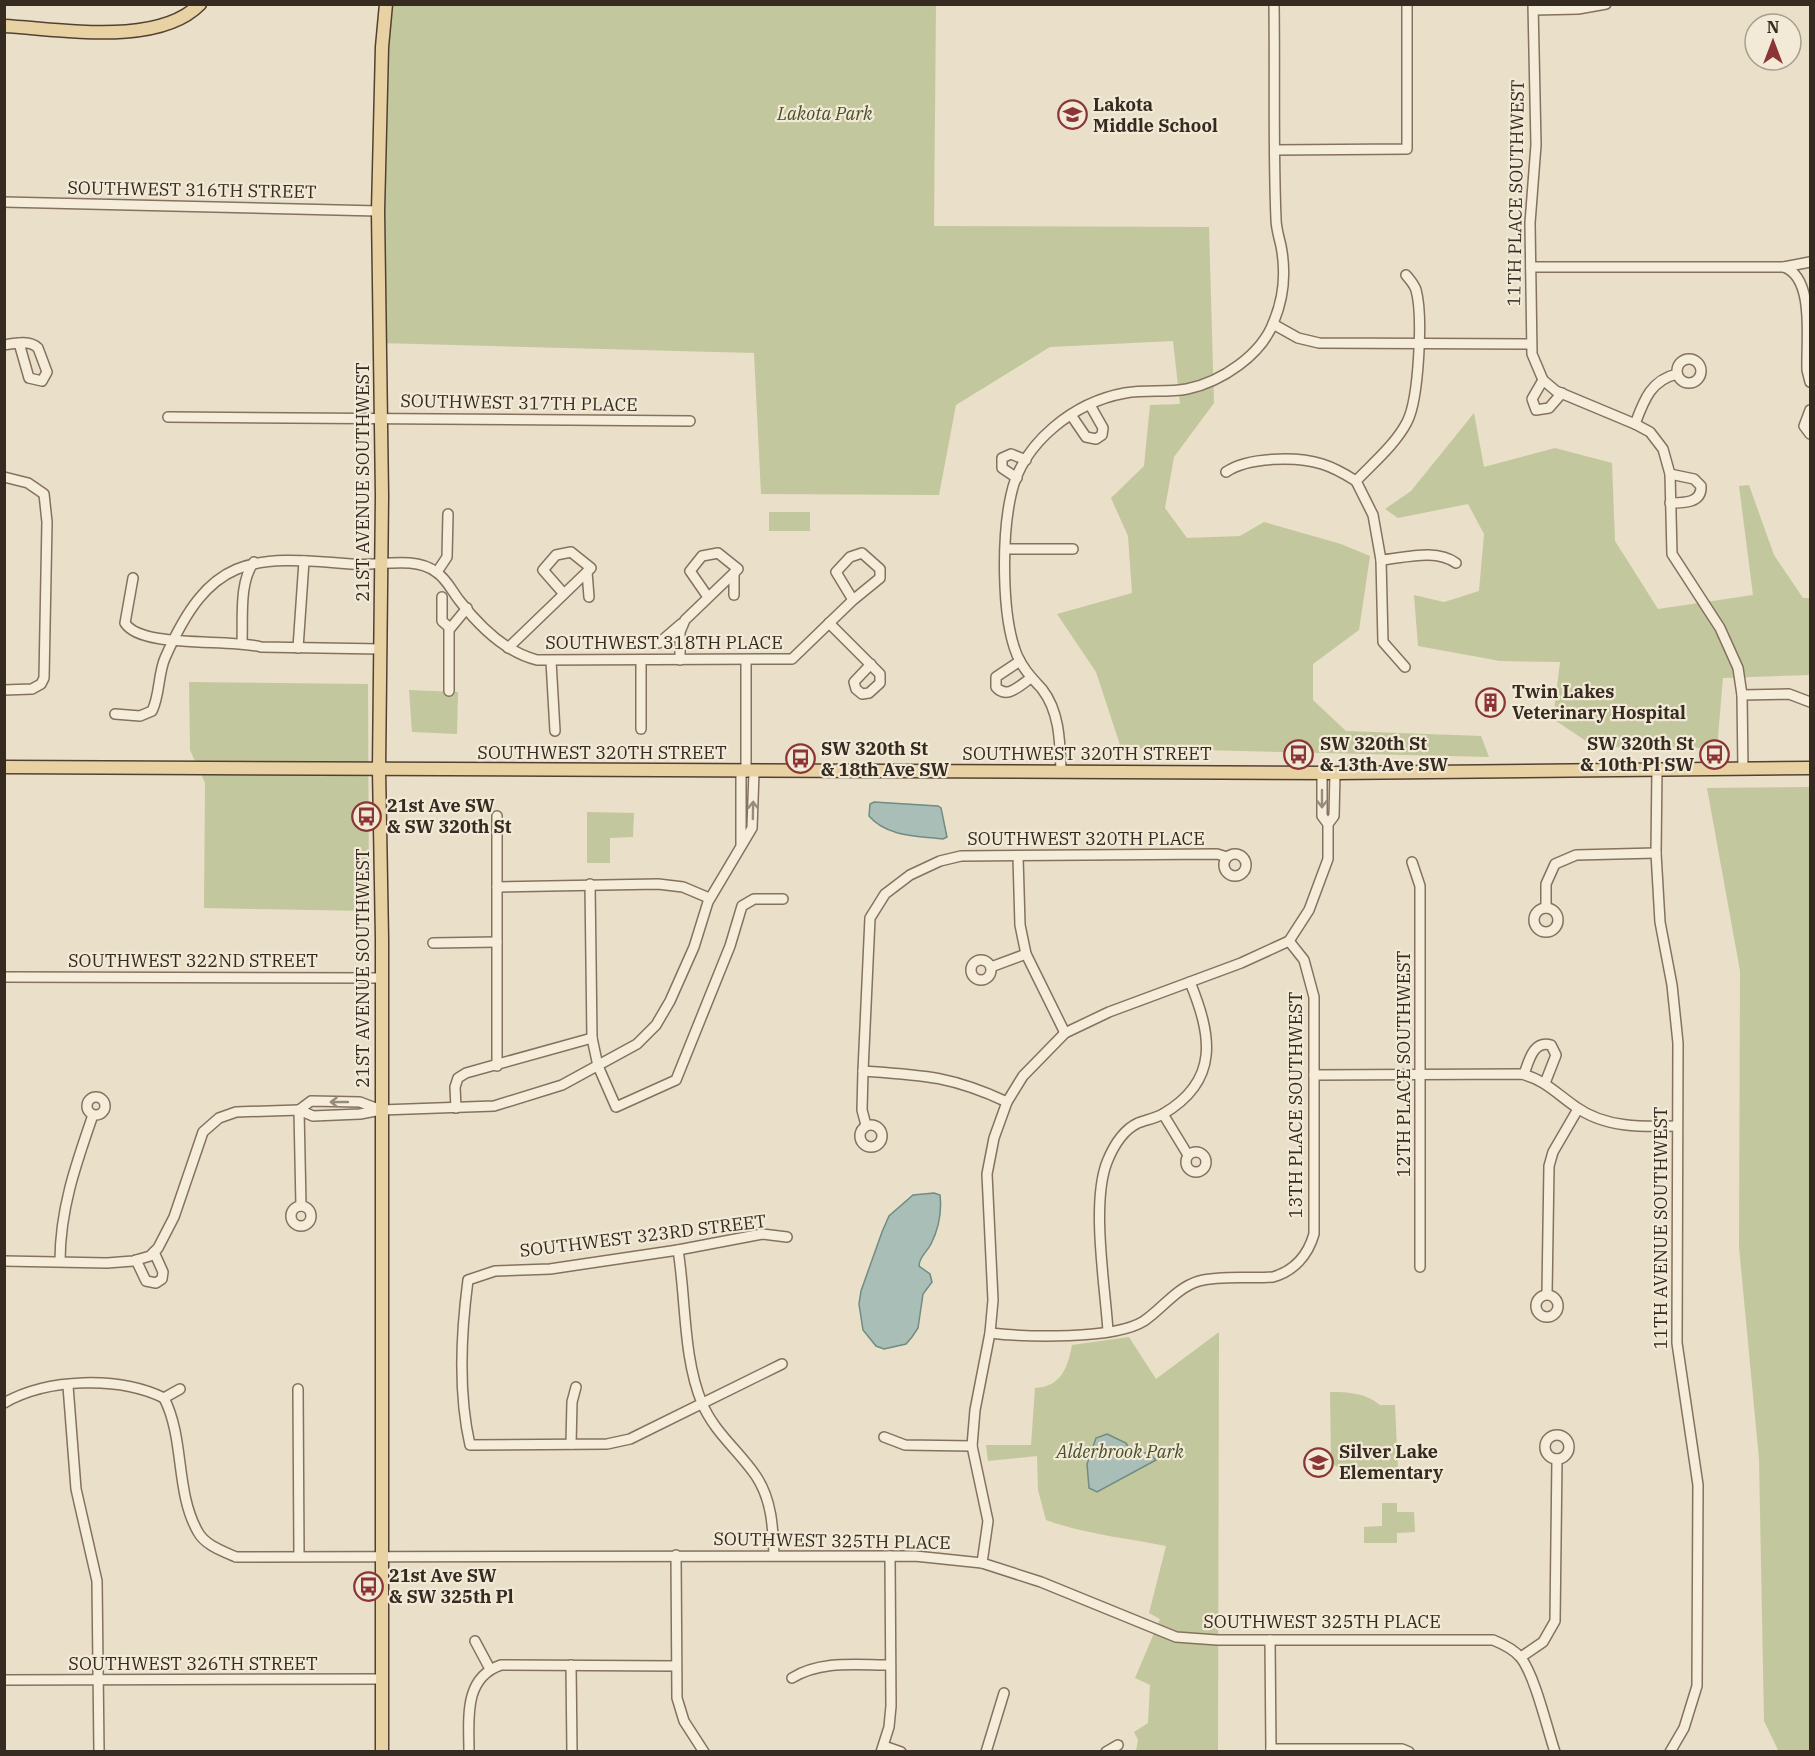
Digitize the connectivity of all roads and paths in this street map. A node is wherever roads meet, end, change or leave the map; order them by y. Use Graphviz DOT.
graph roads {
  1 [pos="200,4"];
  2 [pos="386,4"];
  3 [pos="1274,4"];
  4 [pos="1407,4"];
  5 [pos="1606,4"];
  6 [pos="1533,7"];
  7 [pos="4,26"];
  8 [pos="1275,150"];
  9 [pos="4,202"];
  10 [pos="378,211"];
  11 [pos="1810,262"];
  12 [pos="1531,267"];
  13 [pos="1784,267"];
  14 [pos="1406,275"];
  15 [pos="1808,289"];
  16 [pos="1274,324"];
  17 [pos="19,343"];
  18 [pos="1531,344"];
  19 [pos="4,345"];
  20 [pos="1418,346"];
  21 [pos="1677,374"];
  22 [pos="1543,380"];
  23 [pos="1810,382"];
  24 [pos="1562,393"];
  25 [pos="1090,405"];
  26 [pos="1810,410"];
  27 [pos="1071,415"];
  28 [pos="168,417"];
  29 [pos="381,418"];
  30 [pos="690,421"];
  31 [pos="1635,424"];
  32 [pos="1810,434"];
  33 [pos="1026,460"];
  34 [pos="1226,472"];
  35 [pos="1670,474"];
  36 [pos="4,477"];
  37 [pos="1017,478"];
  38 [pos="1356,481"];
  39 [pos="1671,503"];
  40 [pos="448,514"];
  41 [pos="1006,549"];
  42 [pos="1074,549"];
  43 [pos="1381,560"];
  44 [pos="304,561"];
  45 [pos="254,562"];
  46 [pos="1456,563"];
  47 [pos="381,564"];
  48 [pos="437,572"];
  49 [pos="587,572"];
  50 [pos="734,573"];
  51 [pos="133,578"];
  52 [pos="564,594"];
  53 [pos="734,595"];
  54 [pos="442,597"];
  55 [pos="589,597"];
  56 [pos="708,597"];
  57 [pos="853,600"];
  58 [pos="467,608"];
  59 [pos="685,620"];
  60 [pos="829,623"];
  61 [pos="450,627"];
  62 [pos="173,642"];
  63 [pos="242,642"];
  64 [pos="659,643"];
  65 [pos="298,648"];
  66 [pos="508,648"];
  67 [pos="381,649"];
  68 [pos="641,660"];
  69 [pos="680,660"];
  70 [pos="746,660"];
  71 [pos="551,661"];
  72 [pos="1020,661"];
  73 [pos="871,664"];
  74 [pos="1405,667"];
  75 [pos="1031,678"];
  76 [pos="4,690"];
  77 [pos="449,691"];
  78 [pos="1742,695"];
  79 [pos="1810,702"];
  80 [pos="115,714"];
  81 [pos="641,729"];
  82 [pos="555,731"];
  83 [pos="4,767"];
  84 [pos="1743,768"];
  85 [pos="1810,768"];
  86 [pos="379,770"];
  87 [pos="1657,770"];
  88 [pos="1061,771"];
  89 [pos="747,772"];
  90 [pos="1322,772"];
  91 [pos="1335,772"];
  92 [pos="497,816"];
  93 [pos="1328,824"];
  94 [pos="1656,853"];
  95 [pos="1018,856"];
  96 [pos="1227,857"];
  97 [pos="1412,862"];
  98 [pos="590,884"];
  99 [pos="497,886"];
  100 [pos="709,898"];
  101 [pos="783,899"];
  102 [pos="1546,908"];
  103 [pos="1289,941"];
  104 [pos="434,942"];
  105 [pos="497,942"];
  106 [pos="1026,954"];
  107 [pos="991,967"];
  108 [pos="4,977"];
  109 [pos="381,978"];
  110 [pos="1190,982"];
  111 [pos="1065,1033"];
  112 [pos="592,1038"];
  113 [pos="598,1065"];
  114 [pos="497,1066"];
  115 [pos="862,1071"];
  116 [pos="1422,1074"];
  117 [pos="1524,1074"];
  118 [pos="1314,1075"];
  119 [pos="1545,1083"];
  120 [pos="1007,1102"];
  121 [pos="456,1108"];
  122 [pos="1578,1109"];
  123 [pos="299,1110"];
  124 [pos="381,1110"];
  125 [pos="1162,1114"];
  126 [pos="93,1115"];
  127 [pos="866,1125"];
  128 [pos="1677,1126"];
  129 [pos="1188,1155"];
  130 [pos="301,1206"];
  131 [pos="787,1237"];
  132 [pos="678,1250"];
  133 [pos="152,1254"];
  134 [pos="136,1260"];
  135 [pos="4,1261"];
  136 [pos="60,1261"];
  137 [pos="1420,1267"];
  138 [pos="1547,1294"];
  139 [pos="1108,1331"];
  140 [pos="990,1333"];
  141 [pos="782,1364"];
  142 [pos="68,1386"];
  143 [pos="576,1387"];
  144 [pos="180,1389"];
  145 [pos="298,1389"];
  146 [pos="164,1398"];
  147 [pos="4,1403"];
  148 [pos="703,1405"];
  149 [pos="884,1437"];
  150 [pos="571,1444"];
  151 [pos="972,1446"];
  152 [pos="1557,1459"];
  153 [pos="676,1555"];
  154 [pos="774,1555"];
  155 [pos="299,1556"];
  156 [pos="890,1556"];
  157 [pos="382,1557"];
  158 [pos="982,1563"];
  159 [pos="1270,1640"];
  160 [pos="475,1641"];
  161 [pos="1521,1657"];
  162 [pos="571,1665"];
  163 [pos="889,1665"];
  164 [pos="675,1666"];
  165 [pos="490,1669"];
  166 [pos="792,1677"];
  167 [pos="381,1679"];
  168 [pos="4,1680"];
  169 [pos="97,1681"];
  170 [pos="1004,1693"];
  171 [pos="1118,1745"];
  172 [pos="883,1749"];
  173 [pos="1271,1750"];
  174 [pos="99,1752"];
  175 [pos="382,1752"];
  176 [pos="469,1752"];
  177 [pos="572,1752"];
  178 [pos="704,1752"];
  179 [pos="901,1752"];
  180 [pos="986,1752"];
  181 [pos="1106,1752"];
  182 [pos="1409,1752"];
  183 [pos="1555,1752"];
  184 [pos="1670,1752"];
  1 -- 7 [label="main road"];
  2 -- 10 [label="main road, 21ST AVENUE SOUTHWEST"];
  3 -- 8 [label="street"];
  4 -- 8 [label="street"];
  5 -- 6 [label="street"];
  6 -- 12 [label="street, 11TH PLACE SOUTHWEST"];
  8 -- 16 [label="street"];
  9 -- 10 [label="street, SOUTHWEST 316TH STREET"];
  10 -- 29 [label="main road, 21ST AVENUE SOUTHWEST"];
  11 -- 13 [label="street"];
  12 -- 13 [label="street"];
  12 -- 18 [label="street, 11TH PLACE SOUTHWEST"];
  13 -- 15 [label="street"];
  14 -- 20 [label="street"];
  15 -- 23 [label="street"];
  16 -- 20 [label="street"];
  16 -- 25 [label="street"];
  17 -- 19 [label="street"];
  18 -- 20 [label="street"];
  18 -- 22 [label="street, 11TH PLACE SOUTHWEST"];
  20 -- 38 [label="street"];
  21 -- 31 [label="street"];
  22 -- 24 [label="street"];
  22 -- 24 [label="street"];
  24 -- 31 [label="street"];
  25 -- 27 [label="street"];
  25 -- 27 [label="street"];
  26 -- 32 [label="street"];
  27 -- 33 [label="street"];
  28 -- 29 [label="street, SOUTHWEST 317TH PLACE"];
  29 -- 30 [label="street, SOUTHWEST 317TH PLACE"];
  29 -- 47 [label="main road, 21ST AVENUE SOUTHWEST"];
  31 -- 35 [label="street"];
  33 -- 37 [label="street"];
  33 -- 37 [label="street"];
  34 -- 38 [label="street"];
  35 -- 39 [label="street"];
  35 -- 39 [label="street"];
  36 -- 76 [label="street"];
  37 -- 41 [label="street"];
  38 -- 43 [label="street"];
  39 -- 78 [label="street"];
  40 -- 48 [label="street"];
  41 -- 42 [label="street"];
  41 -- 72 [label="street"];
  43 -- 46 [label="street"];
  43 -- 74 [label="street"];
  44 -- 45 [label="street"];
  44 -- 47 [label="street"];
  44 -- 65 [label="street"];
  45 -- 62 [label="street"];
  45 -- 63 [label="street"];
  47 -- 48 [label="street"];
  47 -- 67 [label="main road, 21ST AVENUE SOUTHWEST"];
  48 -- 58 [label="street, SOUTHWEST 318TH PLACE"];
  49 -- 52 [label="street"];
  49 -- 52 [label="street"];
  49 -- 55 [label="street"];
  50 -- 53 [label="street"];
  50 -- 56 [label="street"];
  50 -- 56 [label="street"];
  51 -- 62 [label="street"];
  52 -- 66 [label="street"];
  54 -- 61 [label="street"];
  56 -- 59 [label="street"];
  57 -- 57 [label="street, SOUTHWEST 318TH PLACE"];
  57 -- 60 [label="street, SOUTHWEST 318TH PLACE"];
  58 -- 61 [label="street"];
  58 -- 66 [label="street, SOUTHWEST 318TH PLACE"];
  59 -- 64 [label="street"];
  59 -- 69 [label="street"];
  60 -- 70 [label="street, SOUTHWEST 318TH PLACE"];
  60 -- 73 [label="street"];
  61 -- 77 [label="street"];
  62 -- 63 [label="street"];
  62 -- 80 [label="street"];
  63 -- 65 [label="street"];
  65 -- 67 [label="street"];
  66 -- 71 [label="street, SOUTHWEST 318TH PLACE"];
  67 -- 86 [label="main road, 21ST AVENUE SOUTHWEST"];
  68 -- 69 [label="street, SOUTHWEST 318TH PLACE"];
  68 -- 71 [label="street, SOUTHWEST 318TH PLACE"];
  68 -- 81 [label="street"];
  69 -- 70 [label="street, SOUTHWEST 318TH PLACE"];
  70 -- 89 [label="street"];
  71 -- 82 [label="street"];
  72 -- 75 [label="street"];
  72 -- 75 [label="street"];
  75 -- 88 [label="street"];
  78 -- 79 [label="street"];
  78 -- 84 [label="street"];
  83 -- 86 [label="main road, SOUTHWEST 320TH STREET"];
  84 -- 85 [label="main road, SOUTHWEST 320TH STREET"];
  84 -- 87 [label="main road, SOUTHWEST 320TH STREET"];
  86 -- 89 [label="main road, SOUTHWEST 320TH STREET"];
  86 -- 109 [label="main road, 21ST AVENUE SOUTHWEST"];
  87 -- 91 [label="main road, SOUTHWEST 320TH STREET"];
  87 -- 94 [label="street, 11TH AVENUE SOUTHWEST"];
  88 -- 89 [label="main road, SOUTHWEST 320TH STREET"];
  88 -- 90 [label="main road, SOUTHWEST 320TH STREET"];
  89 -- 100 [label="street"];
  90 -- 91 [label="main road, SOUTHWEST 320TH STREET"];
  90 -- 93 [label="street, one-way"];
  91 -- 93 [label="street"];
  92 -- 99 [label="street"];
  93 -- 103 [label="street"];
  94 -- 102 [label="street"];
  94 -- 128 [label="street, 11TH AVENUE SOUTHWEST"];
  95 -- 96 [label="street, SOUTHWEST 320TH PLACE"];
  95 -- 106 [label="street"];
  95 -- 115 [label="street, SOUTHWEST 320TH PLACE"];
  97 -- 116 [label="street, 12TH PLACE SOUTHWEST"];
  98 -- 99 [label="street"];
  98 -- 100 [label="street"];
  98 -- 112 [label="street"];
  99 -- 105 [label="street"];
  100 -- 113 [label="street"];
  101 -- 113 [label="street"];
  103 -- 110 [label="street"];
  103 -- 118 [label="street, 13TH PLACE SOUTHWEST"];
  104 -- 105 [label="street"];
  105 -- 114 [label="street"];
  106 -- 107 [label="street"];
  106 -- 111 [label="street"];
  108 -- 109 [label="street, SOUTHWEST 322ND STREET"];
  109 -- 124 [label="main road, 21ST AVENUE SOUTHWEST"];
  110 -- 111 [label="street"];
  110 -- 125 [label="street"];
  111 -- 120 [label="street"];
  112 -- 113 [label="street"];
  112 -- 114 [label="street"];
  113 -- 121 [label="street"];
  114 -- 121 [label="street"];
  115 -- 120 [label="street"];
  115 -- 127 [label="street"];
  116 -- 117 [label="street"];
  116 -- 118 [label="street"];
  116 -- 137 [label="street, 12TH PLACE SOUTHWEST"];
  117 -- 119 [label="street"];
  117 -- 119 [label="street"];
  118 -- 139 [label="street, 13TH PLACE SOUTHWEST"];
  119 -- 122 [label="street"];
  120 -- 140 [label="street"];
  121 -- 124 [label="street"];
  122 -- 128 [label="street"];
  122 -- 138 [label="street"];
  123 -- 124 [label="street"];
  124 -- 123 [label="street, one-way"];
  123 -- 130 [label="street"];
  123 -- 133 [label="street"];
  124 -- 157 [label="main road, 21ST AVENUE SOUTHWEST"];
  125 -- 129 [label="street"];
  125 -- 139 [label="street"];
  126 -- 136 [label="street"];
  128 -- 184 [label="street, 11TH AVENUE SOUTHWEST"];
  131 -- 132 [label="street, SOUTHWEST 323RD STREET"];
  132 -- 148 [label="street"];
  132 -- 150 [label="street, SOUTHWEST 323RD STREET"];
  133 -- 134 [label="street"];
  133 -- 134 [label="street"];
  134 -- 136 [label="street"];
  135 -- 136 [label="street"];
  139 -- 140 [label="street"];
  140 -- 151 [label="street"];
  141 -- 148 [label="street"];
  142 -- 146 [label="street"];
  142 -- 147 [label="street"];
  142 -- 169 [label="street"];
  143 -- 150 [label="street"];
  144 -- 146 [label="street"];
  145 -- 155 [label="street"];
  146 -- 155 [label="street, SOUTHWEST 325TH PLACE"];
  148 -- 150 [label="street"];
  148 -- 154 [label="street"];
  149 -- 151 [label="street"];
  151 -- 158 [label="street"];
  152 -- 161 [label="street"];
  153 -- 154 [label="street, SOUTHWEST 325TH PLACE"];
  153 -- 157 [label="street, SOUTHWEST 325TH PLACE"];
  153 -- 164 [label="street"];
  154 -- 156 [label="street, SOUTHWEST 325TH PLACE"];
  155 -- 157 [label="street, SOUTHWEST 325TH PLACE"];
  156 -- 158 [label="street, SOUTHWEST 325TH PLACE"];
  156 -- 163 [label="street"];
  157 -- 167 [label="main road, 21ST AVENUE SOUTHWEST"];
  158 -- 159 [label="street, SOUTHWEST 325TH PLACE"];
  159 -- 161 [label="street, SOUTHWEST 325TH PLACE"];
  159 -- 173 [label="street"];
  160 -- 165 [label="street"];
  161 -- 183 [label="street"];
  162 -- 164 [label="street"];
  162 -- 165 [label="street"];
  162 -- 177 [label="street"];
  163 -- 166 [label="street"];
  163 -- 172 [label="street"];
  164 -- 178 [label="street"];
  165 -- 176 [label="street"];
  167 -- 169 [label="street, SOUTHWEST 326TH STREET"];
  167 -- 175 [label="main road, 21ST AVENUE SOUTHWEST"];
  168 -- 169 [label="street, SOUTHWEST 326TH STREET"];
  169 -- 174 [label="street"];
  170 -- 180 [label="street"];
  171 -- 181 [label="street"];
  172 -- 179 [label="street"];
  173 -- 182 [label="street"];
}
